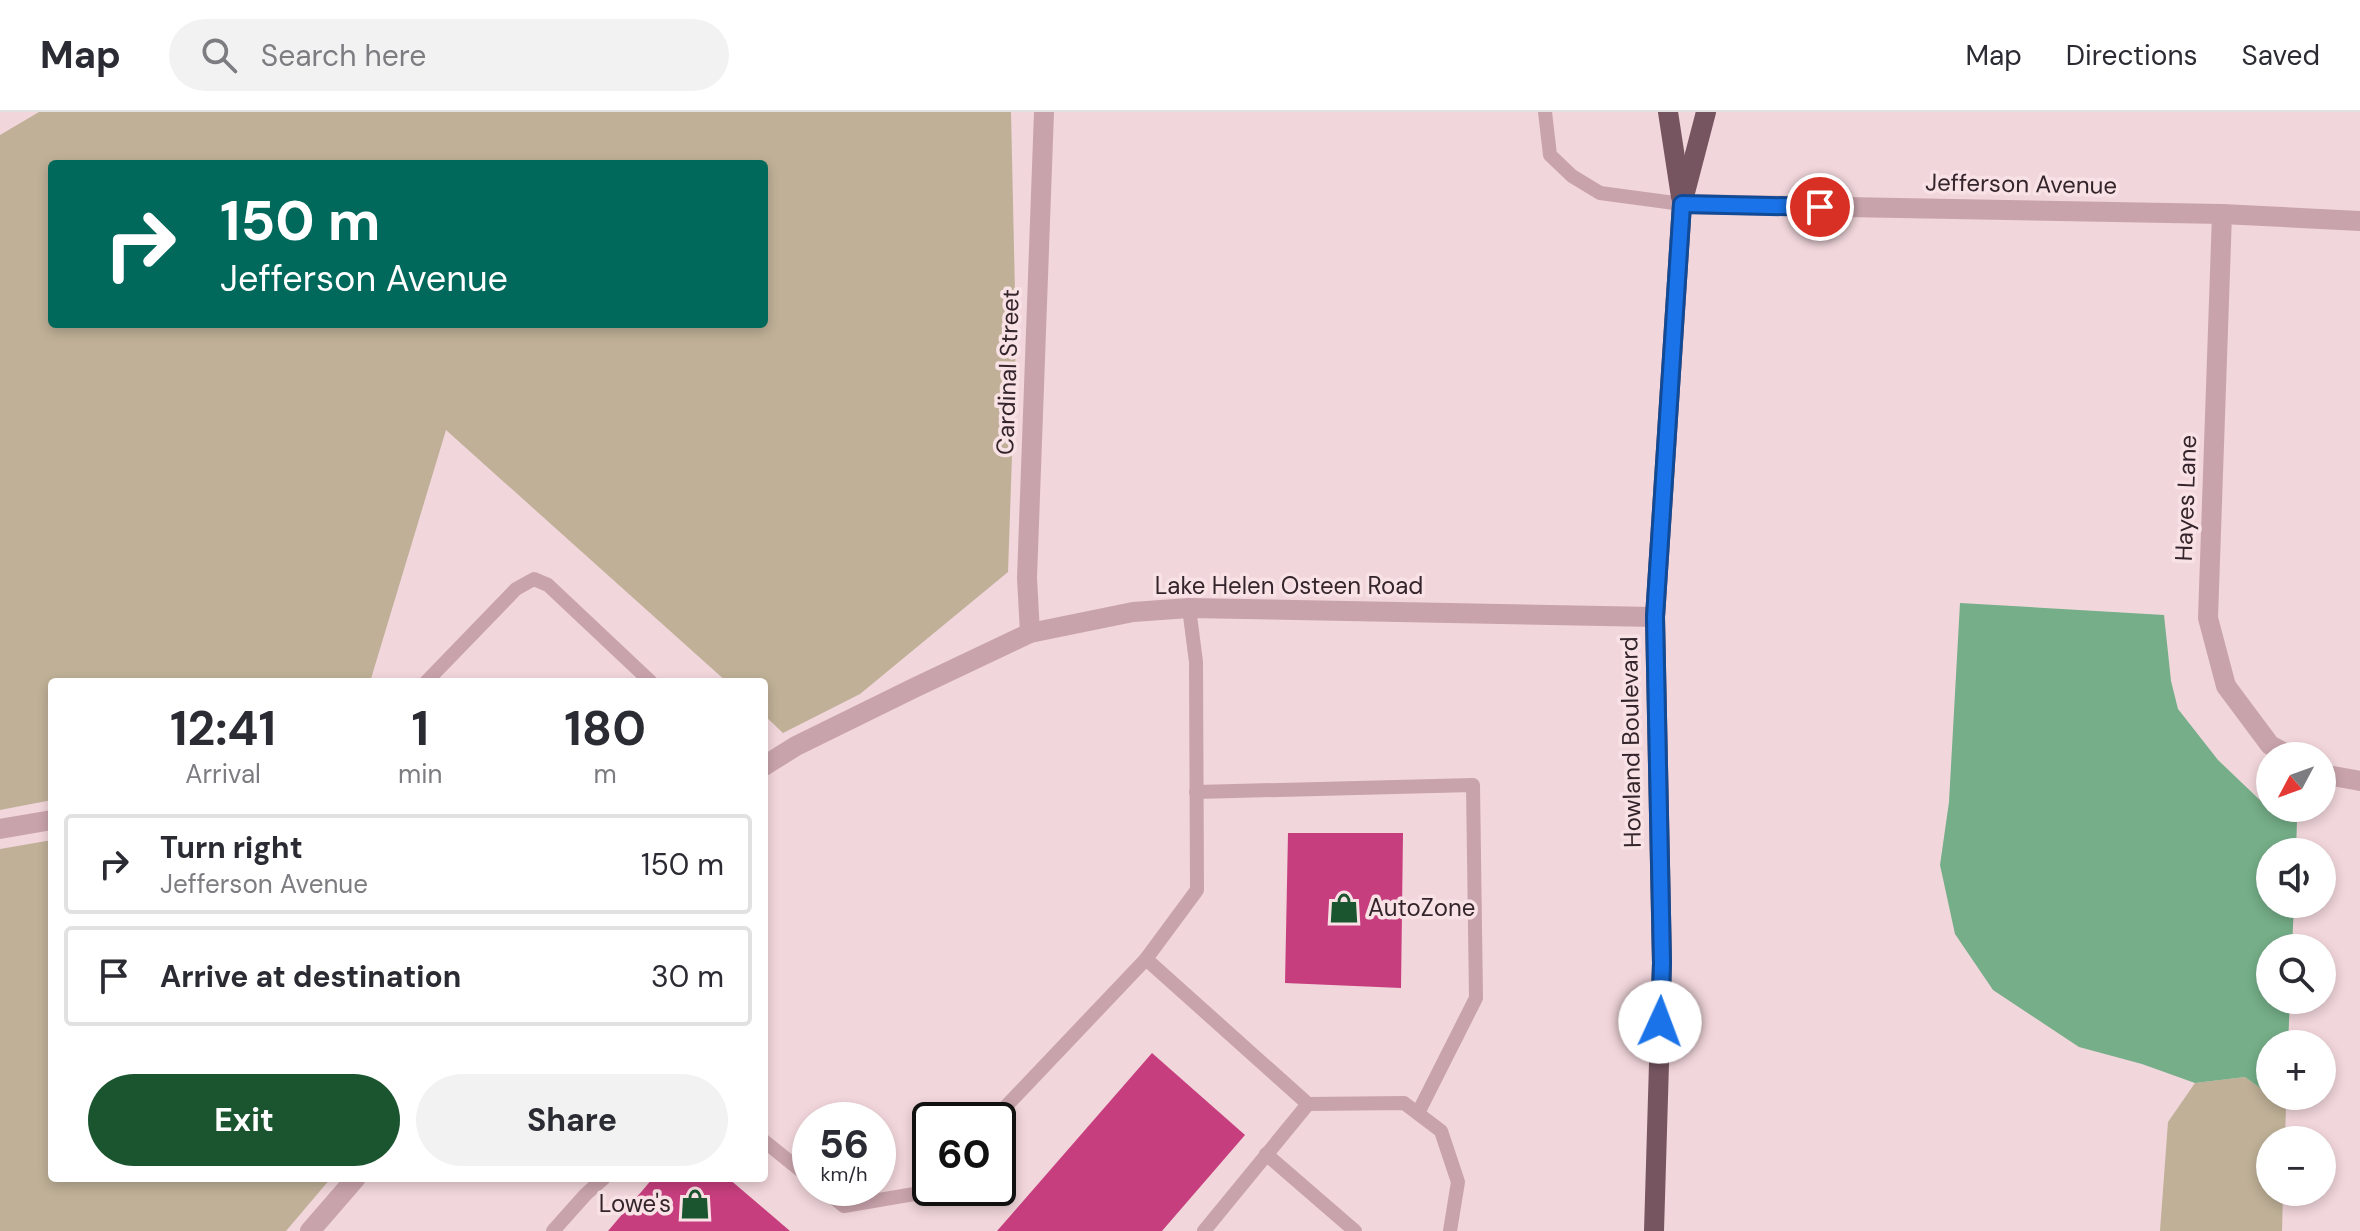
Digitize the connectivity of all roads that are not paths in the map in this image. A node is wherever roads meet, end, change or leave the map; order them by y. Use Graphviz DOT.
graph roads {
  1 [pos="1044,112"];
  2 [pos="1545,112"];
  3 [pos="1668,112"];
  4 [pos="1706,112"];
  5 [pos="1682,204"];
  6 [pos="2222,214"];
  7 [pos="2360,221"];
  8 [pos="1189,608"];
  9 [pos="1655,617"];
  10 [pos="1030,633"];
  11 [pos="430,678"];
  12 [pos="647,678"];
  13 [pos="2268,742"];
  14 [pos="768,764"];
  15 [pos="2336,777"];
  16 [pos="2360,781"];
  17 [pos="1196,792"];
  18 [pos="48,821"];
  19 [pos="0,829"];
  20 [pos="1146,959"];
  21 [pos="1010,1102"];
  22 [pos="1308,1104"];
  23 [pos="1418,1113"];
  24 [pos="768,1144"];
  25 [pos="1266,1154"];
  26 [pos="792,1164"];
  27 [pos="353,1182"];
  28 [pos="600,1182"];
  29 [pos="310,1231"];
  30 [pos="553,1231"];
  31 [pos="1204,1231"];
  32 [pos="1355,1231"];
  33 [pos="1450,1231"];
  34 [pos="1654,1231"];
  1 -- 10 [label="street, Cardinal Street"];
  2 -- 5 [label="lane"];
  3 -- 5 [label="main road, Howland Boulevard"];
  4 -- 5 [label="main road, Howland Boulevard"];
  5 -- 6 [label="street, Jefferson Avenue"];
  5 -- 9 [label="main road, Howland Boulevard"];
  6 -- 7 [label="street, Jefferson Avenue"];
  6 -- 13 [label="street, Hayes Lane"];
  8 -- 9 [label="street, Lake Helen Osteen Road"];
  8 -- 10 [label="street, Lake Helen Osteen Road"];
  8 -- 17 [label="lane"];
  9 -- 34 [label="main road, Howland Boulevard"];
  10 -- 14 [label="street, Lake Helen Osteen Road"];
  11 -- 12 [label="lane"];
  15 -- 16 [label="street"];
  17 -- 20 [label="lane"];
  17 -- 23 [label="lane"];
  18 -- 19 [label="street"];
  20 -- 21 [label="lane"];
  20 -- 22 [label="lane"];
  22 -- 23 [label="lane"];
  22 -- 25 [label="lane"];
  23 -- 33 [label="lane"];
  24 -- 26 [label="lane"];
  25 -- 31 [label="lane"];
  25 -- 32 [label="lane"];
  27 -- 29 [label="street"];
  28 -- 30 [label="lane"];
}
